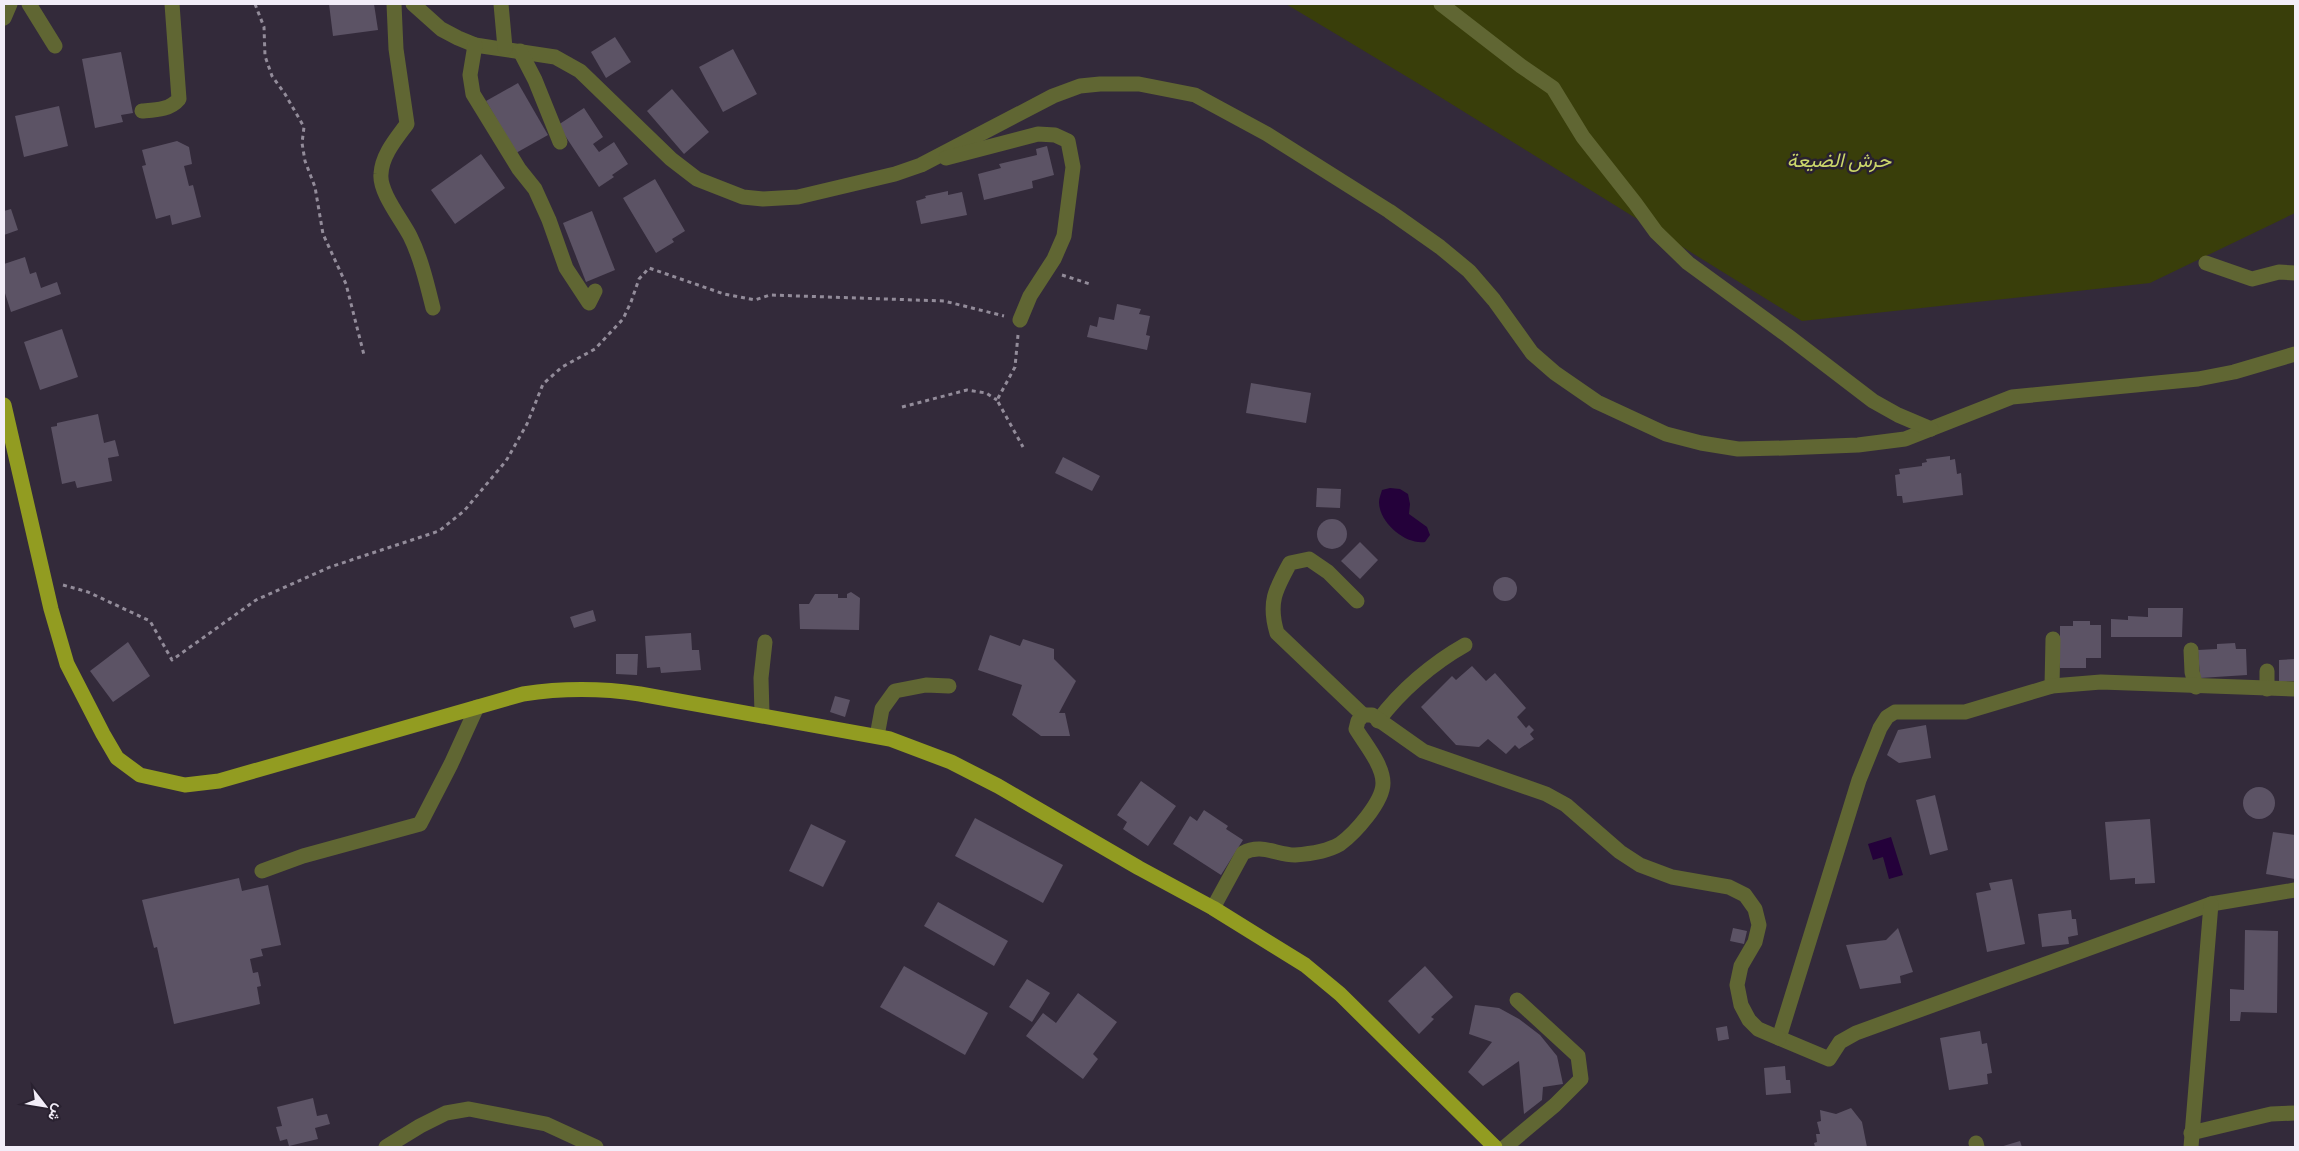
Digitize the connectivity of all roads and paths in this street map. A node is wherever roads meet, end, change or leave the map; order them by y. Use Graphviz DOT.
graph roads {
  1 [pos="10,4"];
  2 [pos="29,4"];
  3 [pos="172,4"];
  4 [pos="255,4"];
  5 [pos="394,4"];
  6 [pos="413,4"];
  7 [pos="432,4"];
  8 [pos="501,4"];
  9 [pos="1441,4"];
  10 [pos="4,18"];
  11 [pos="432,21"];
  12 [pos="475,45"];
  13 [pos="55,46"];
  14 [pos="512,49"];
  15 [pos="142,111"];
  16 [pos="560,142"];
  17 [pos="921,165"];
  18 [pos="2206,263"];
  19 [pos="1048,268"];
  20 [pos="2295,273"];
  21 [pos="1090,284"];
  22 [pos="596,290"];
  23 [pos="433,308"];
  24 [pos="1020,320"];
  25 [pos="2295,354"];
  26 [pos="364,355"];
  27 [pos="997,400"];
  28 [pos="902,407"];
  29 [pos="5,416"];
  30 [pos="1931,429"];
  31 [pos="1023,447"];
  32 [pos="44,580"];
  33 [pos="1357,601"];
  34 [pos="2053,639"];
  35 [pos="766,642"];
  36 [pos="1465,645"];
  37 [pos="2191,650"];
  38 [pos="2267,671"];
  39 [pos="948,686"];
  40 [pos="2052,686"];
  41 [pos="2196,687"];
  42 [pos="2267,689"];
  43 [pos="2295,689"];
  44 [pos="477,707"];
  45 [pos="762,714"];
  46 [pos="1363,715"];
  47 [pos="1378,721"];
  48 [pos="877,736"];
  49 [pos="262,871"];
  50 [pos="2295,890"];
  51 [pos="2211,904"];
  52 [pos="1213,908"];
  53 [pos="1517,1000"];
  54 [pos="1779,1038"];
  55 [pos="2295,1113"];
  56 [pos="2190,1142"];
  57 [pos="386,1147"];
  58 [pos="596,1147"];
  59 [pos="1495,1147"];
  60 [pos="1505,1147"];
  1 -- 10 [label="street"];
  2 -- 13 [label="street"];
  3 -- 15 [label="street"];
  4 -- 26 [label="path"];
  5 -- 23 [label="street"];
  6 -- 11 [label="street"];
  7 -- 11 [label="street"];
  8 -- 14 [label="street"];
  9 -- 30 [label="street"];
  11 -- 12 [label="street"];
  12 -- 14 [label="street"];
  12 -- 22 [label="street"];
  14 -- 16 [label="street"];
  14 -- 17 [label="street"];
  17 -- 19 [label="street"];
  17 -- 30 [label="street"];
  18 -- 20 [label="street"];
  19 -- 21 [label="path"];
  19 -- 24 [label="street"];
  24 -- 27 [label="path"];
  24 -- 32 [label="path"];
  25 -- 30 [label="street"];
  27 -- 28 [label="path"];
  27 -- 31 [label="path"];
  29 -- 32 [label="main road"];
  32 -- 44 [label="main road"];
  33 -- 46 [label="street"];
  34 -- 40 [label="street"];
  35 -- 45 [label="street"];
  36 -- 47 [label="street"];
  37 -- 41 [label="street"];
  38 -- 42 [label="street"];
  39 -- 48 [label="street"];
  40 -- 41 [label="street"];
  40 -- 54 [label="street"];
  41 -- 42 [label="street"];
  42 -- 43 [label="street"];
  44 -- 45 [label="main road"];
  44 -- 49 [label="street"];
  45 -- 48 [label="main road"];
  46 -- 47 [label="street"];
  46 -- 52 [label="street"];
  47 -- 54 [label="street"];
  48 -- 52 [label="main road"];
  50 -- 51 [label="street"];
  51 -- 54 [label="street"];
  51 -- 56 [label="street"];
  52 -- 59 [label="main road"];
  53 -- 60 [label="street"];
  55 -- 56 [label="street"];
  57 -- 58 [label="street"];
}
